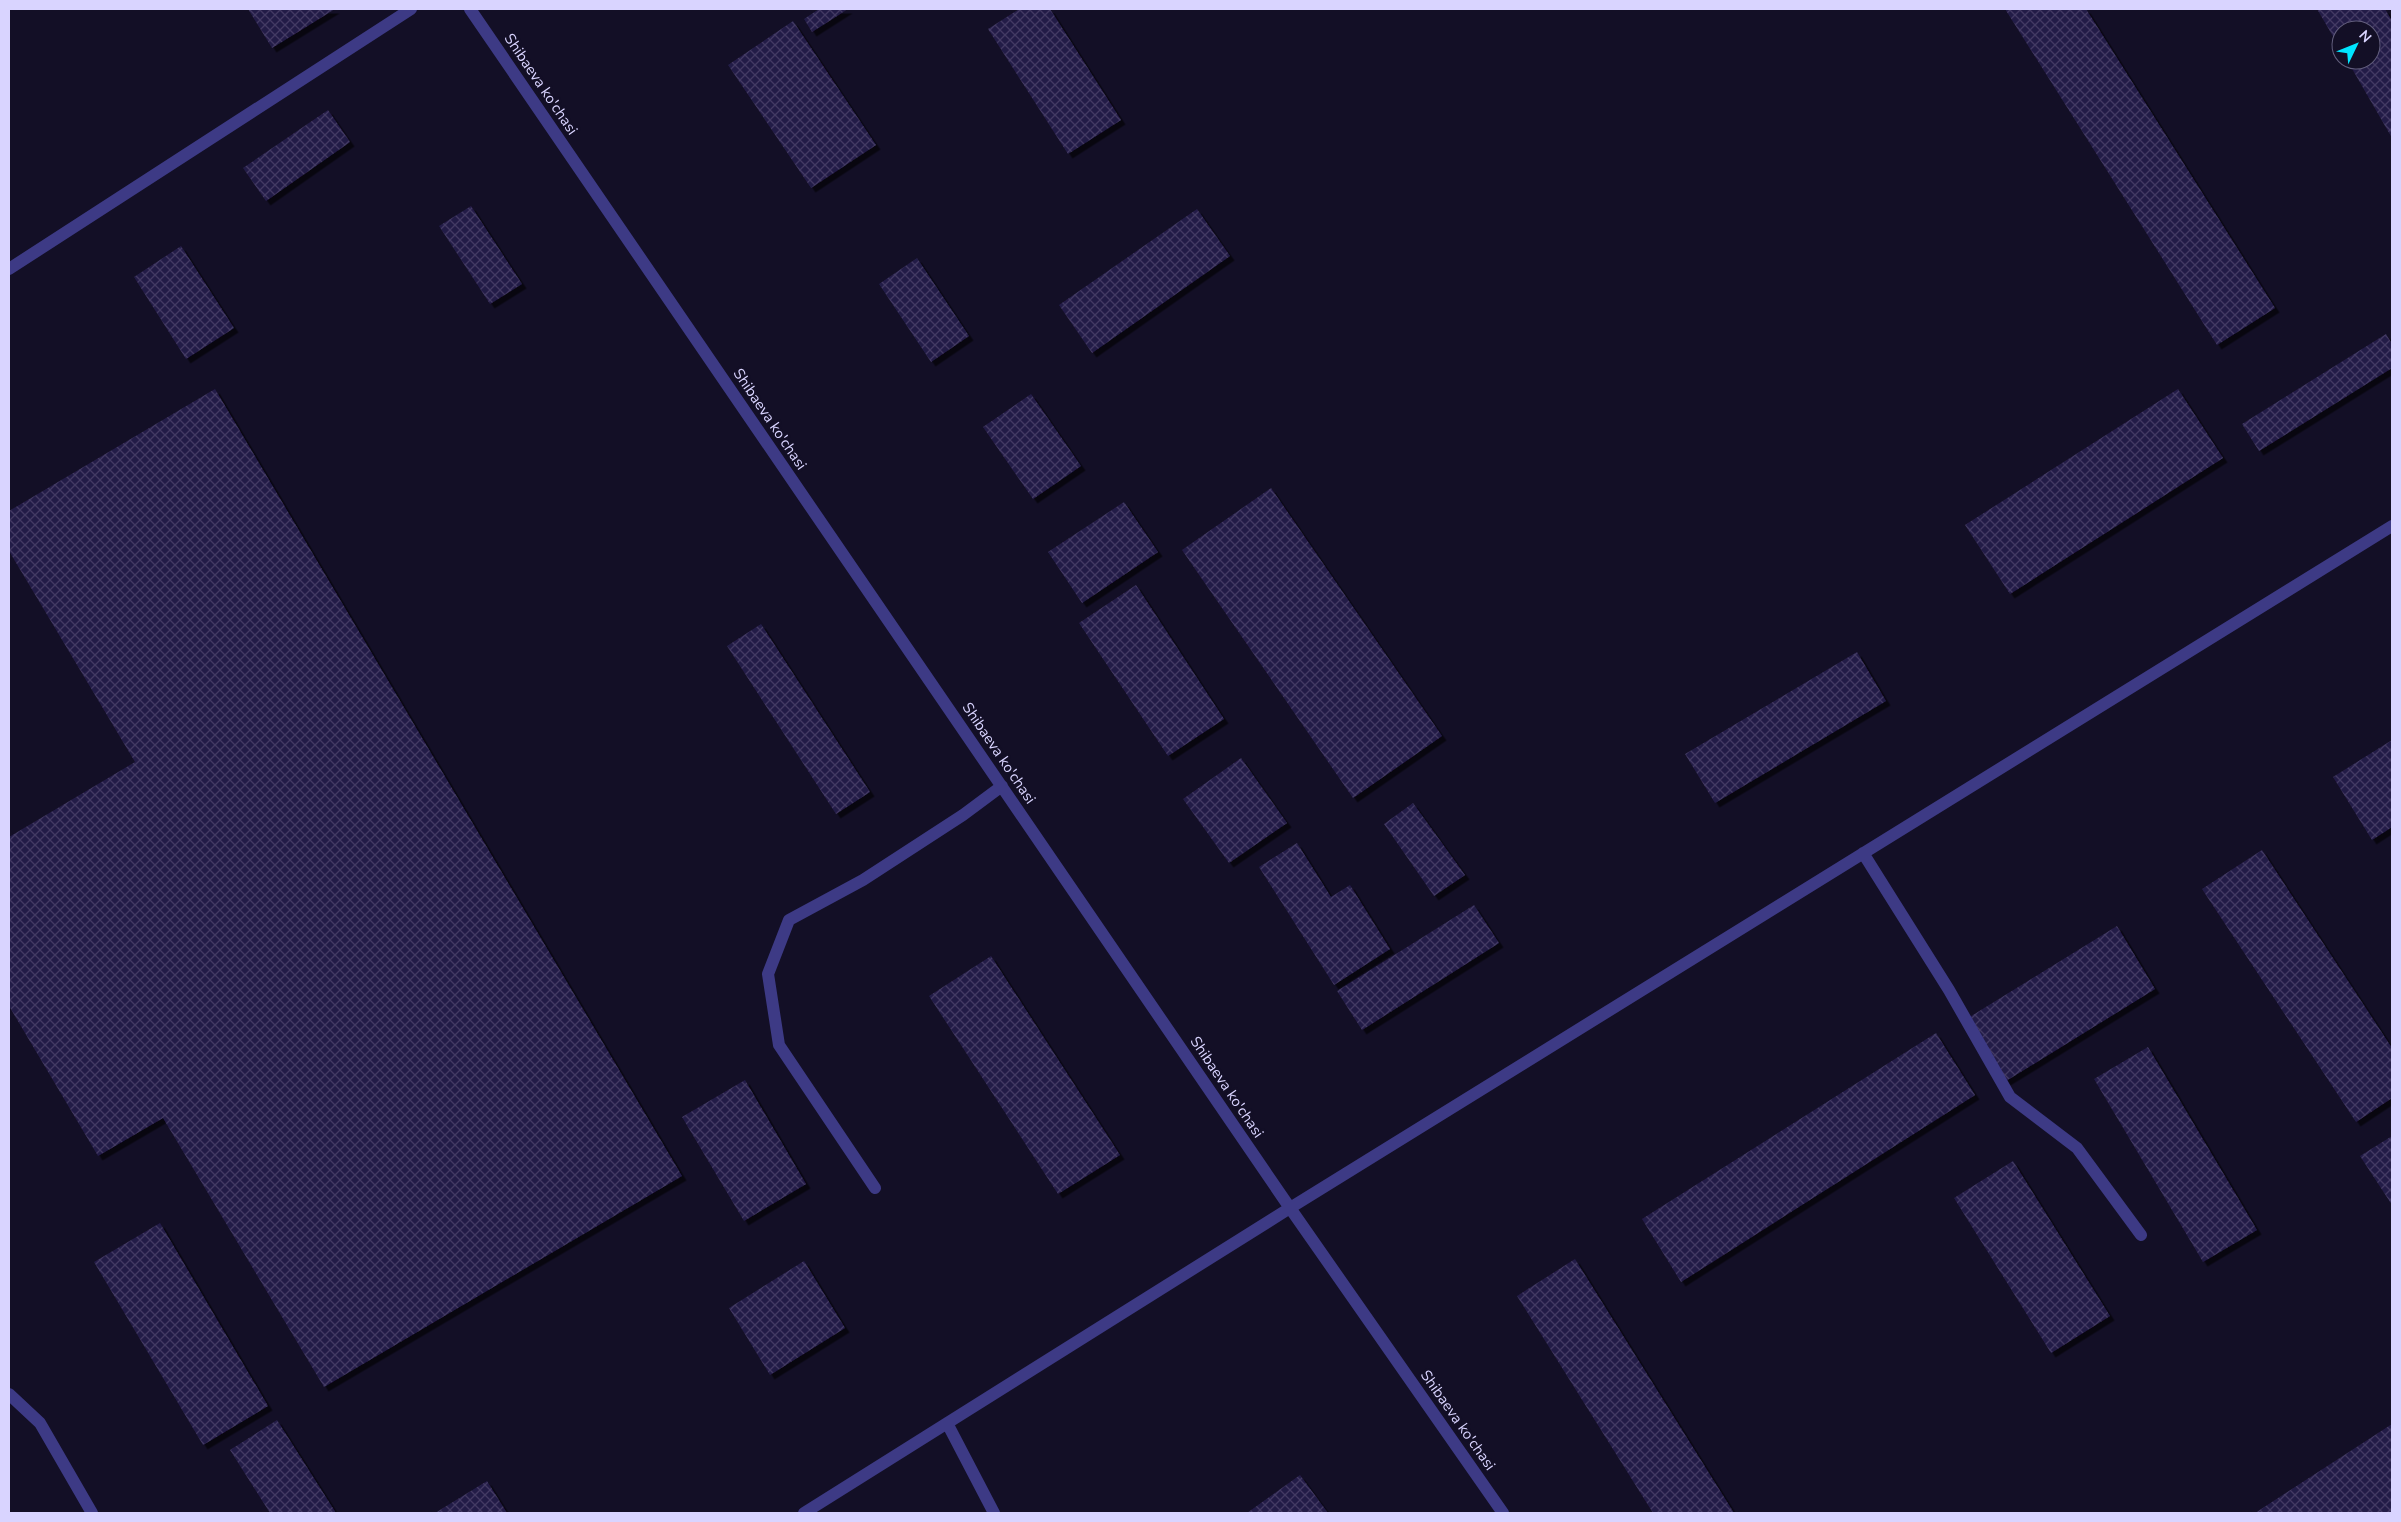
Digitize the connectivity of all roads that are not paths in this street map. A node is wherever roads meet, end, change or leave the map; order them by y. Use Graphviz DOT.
graph roads {
  1 [pos="411,9"];
  2 [pos="470,9"];
  3 [pos="9,268"];
  4 [pos="2392,526"];
  5 [pos="1002,786"];
  6 [pos="1863,853"];
  7 [pos="875,1188"];
  8 [pos="1290,1208"];
  9 [pos="2141,1235"];
  10 [pos="9,1394"];
  11 [pos="947,1423"];
  12 [pos="92,1513"];
  13 [pos="804,1513"];
  14 [pos="994,1513"];
  15 [pos="1504,1513"];
  1 -- 3 [label="street"];
  2 -- 5 [label="street, Shibaeva ko'chasi"];
  4 -- 6 [label="street"];
  5 -- 7 [label="street"];
  5 -- 8 [label="street, Shibaeva ko'chasi"];
  6 -- 8 [label="street"];
  6 -- 9 [label="street"];
  8 -- 11 [label="street"];
  8 -- 15 [label="street, Shibaeva ko'chasi"];
  10 -- 12 [label="street"];
  11 -- 13 [label="street"];
  11 -- 14 [label="street"];
}
